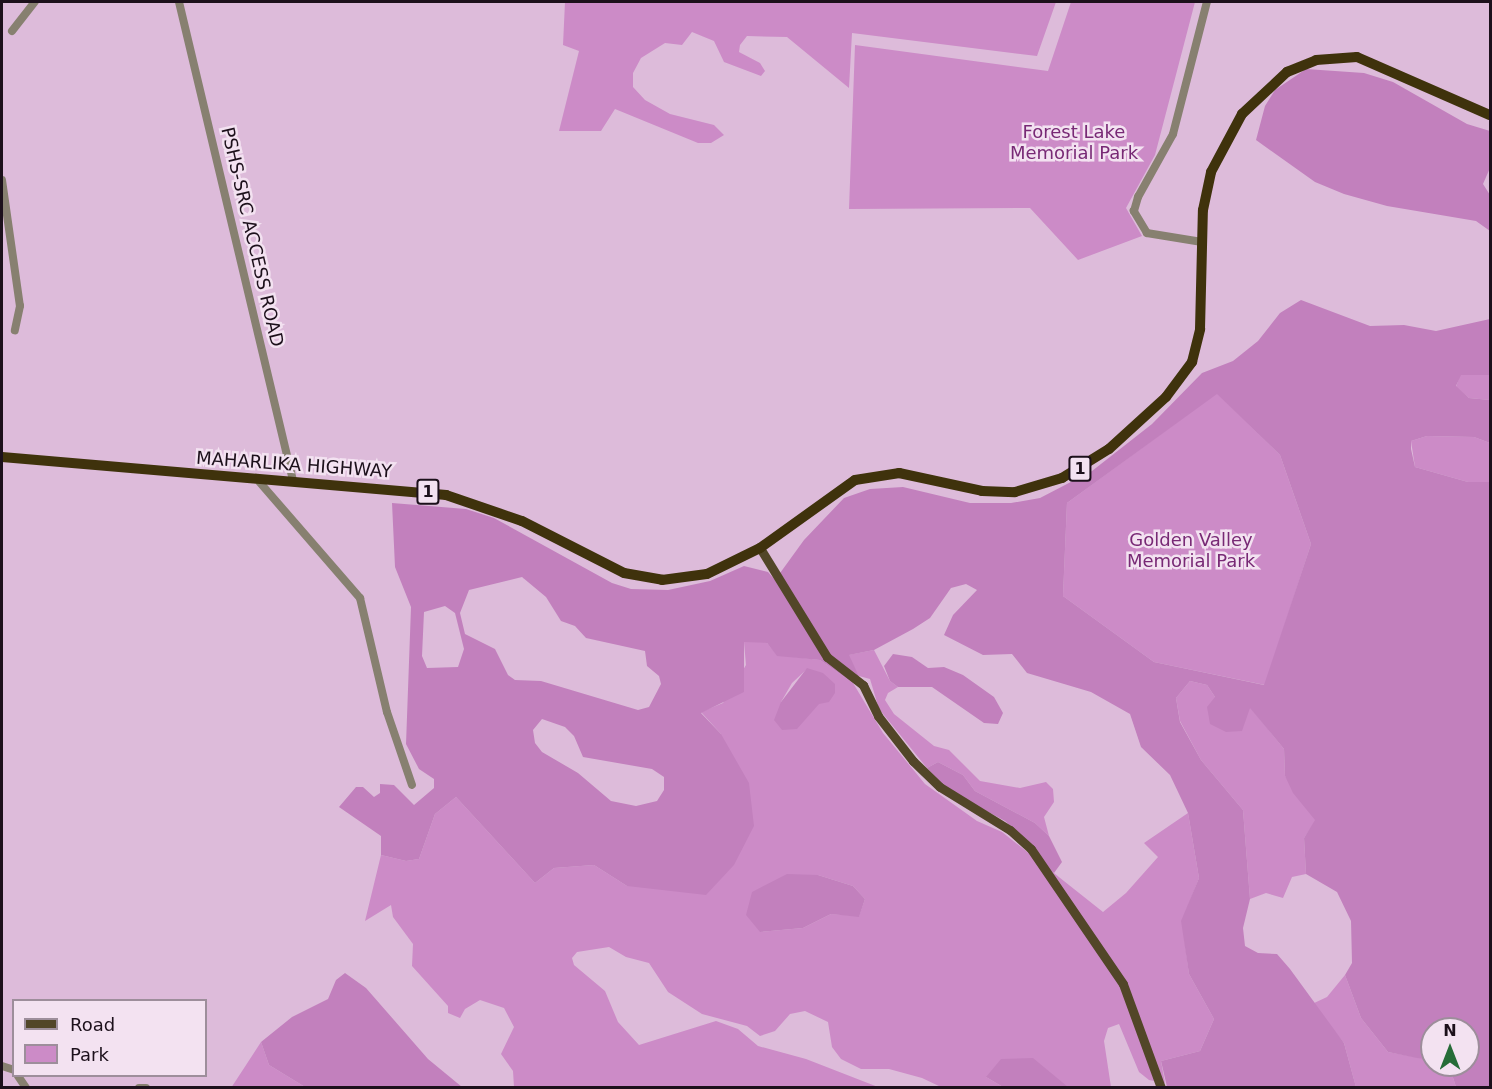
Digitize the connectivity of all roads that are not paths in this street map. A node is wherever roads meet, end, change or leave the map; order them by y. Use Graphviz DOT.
graph roads {
  1 [pos="35,2"];
  2 [pos="179,2"];
  3 [pos="1207,2"];
  4 [pos="12,31"];
  5 [pos="1491,116"];
  6 [pos="2,180"];
  7 [pos="1202,242"];
  8 [pos="15,330"];
  9 [pos="2,457"];
  10 [pos="256,478"];
  11 [pos="293,480"];
  12 [pos="760,549"];
  13 [pos="412,785"];
  14 [pos="139,1088"];
  15 [pos="146,1088"];
  16 [pos="1161,1088"];
  1 -- 4 [label="street"];
  2 -- 11 [label="street, PSHS-SRC ACCESS ROAD"];
  3 -- 7 [label="street"];
  5 -- 7 [label="highway, 1"];
  6 -- 8 [label="street"];
  7 -- 12 [label="highway, MAHARLIKA HIGHWAY / 1"];
  9 -- 10 [label="highway, MAHARLIKA HIGHWAY / 1"];
  10 -- 11 [label="highway, MAHARLIKA HIGHWAY / 1"];
  10 -- 13 [label="street"];
  11 -- 12 [label="highway, MAHARLIKA HIGHWAY / 1"];
  12 -- 16 [label="main road"];
  14 -- 15 [label="street"];
}
